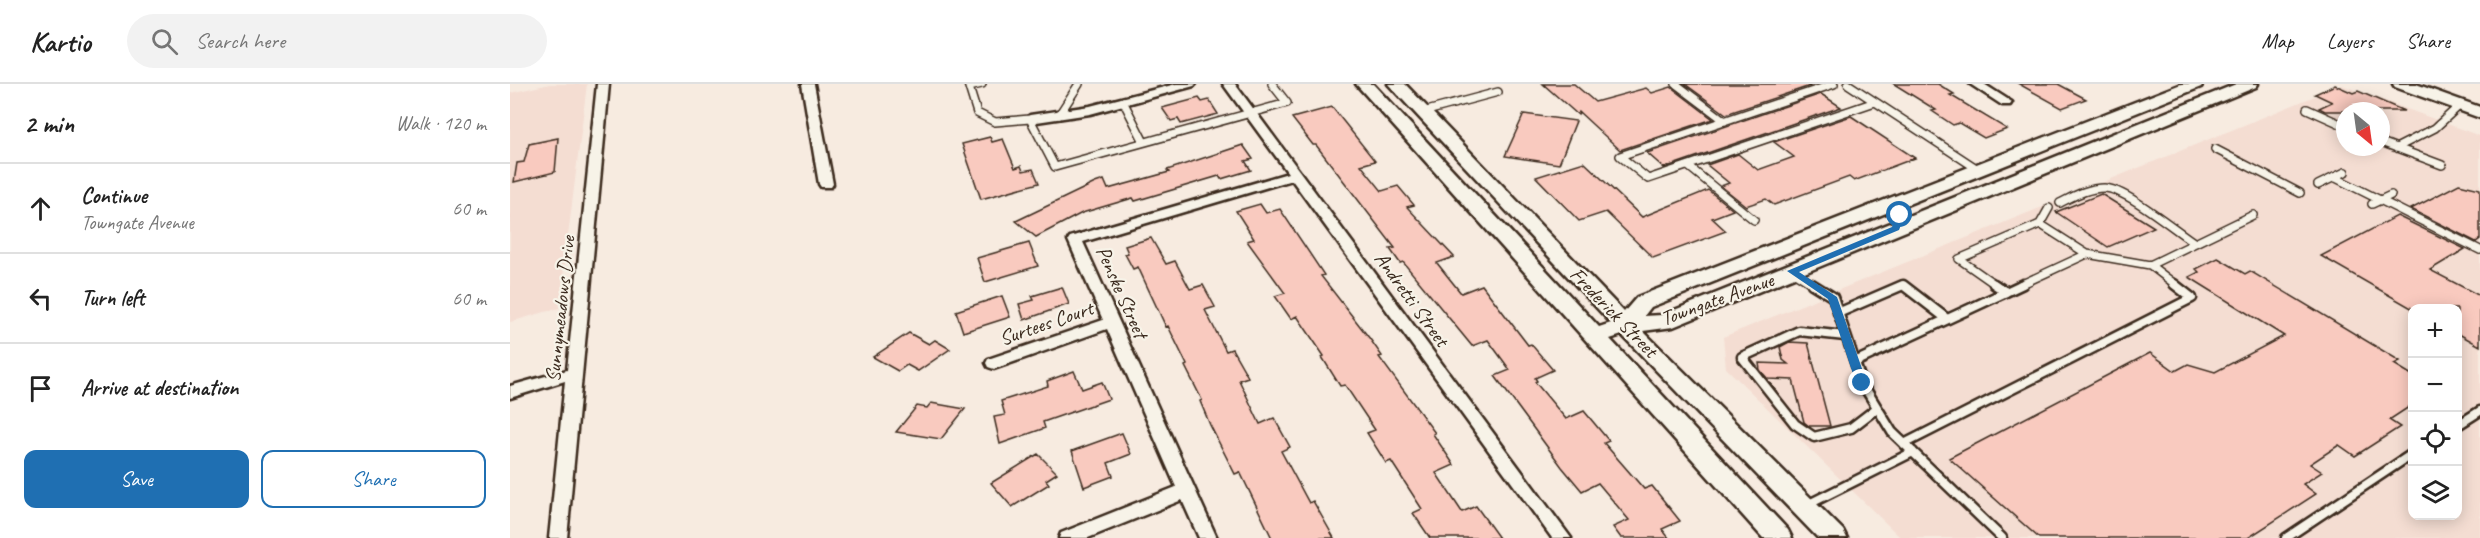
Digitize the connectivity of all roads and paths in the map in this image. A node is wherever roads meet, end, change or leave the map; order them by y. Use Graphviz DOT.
graph roads {
  1 [pos="603,84"];
  2 [pos="808,84"];
  3 [pos="982,84"];
  4 [pos="1079,84"];
  5 [pos="1191,84"];
  6 [pos="1229,84"];
  7 [pos="1272,84"];
  8 [pos="1364,84"];
  9 [pos="1376,84"];
  10 [pos="1396,84"];
  11 [pos="1676,84"];
  12 [pos="1834,84"];
  13 [pos="1848,84"];
  14 [pos="1976,84"];
  15 [pos="2195,84"];
  16 [pos="2250,84"];
  17 [pos="2401,84"];
  18 [pos="968,86"];
  19 [pos="1498,92"];
  20 [pos="1123,101"];
  21 [pos="1875,102"];
  22 [pos="2006,102"];
  23 [pos="2459,106"];
  24 [pos="2307,109"];
  25 [pos="1423,112"];
  26 [pos="1250,113"];
  27 [pos="2480,113"];
  28 [pos="1059,115"];
  29 [pos="1030,119"];
  30 [pos="1725,121"];
  31 [pos="2336,122"];
  32 [pos="2067,135"];
  33 [pos="1144,142"];
  34 [pos="2390,146"];
  35 [pos="2396,148"];
  36 [pos="2092,149"];
  37 [pos="2215,149"];
  38 [pos="2442,165"];
  39 [pos="1688,166"];
  40 [pos="1978,170"];
  41 [pos="2345,172"];
  42 [pos="1295,175"];
  43 [pos="2334,177"];
  44 [pos="826,184"];
  45 [pos="2318,185"];
  46 [pos="2300,193"];
  47 [pos="2391,195"];
  48 [pos="2376,202"];
  49 [pos="2060,203"];
  50 [pos="2049,208"];
  51 [pos="2253,215"];
  52 [pos="1754,220"];
  53 [pos="2040,224"];
  54 [pos="1895,228"];
  55 [pos="2194,243"];
  56 [pos="2480,250"];
  57 [pos="2087,254"];
  58 [pos="2150,266"];
  59 [pos="1792,271"];
  60 [pos="2006,292"];
  61 [pos="1838,313"];
  62 [pos="1947,319"];
  63 [pos="1112,322"];
  64 [pos="1625,325"];
  65 [pos="1845,336"];
  66 [pos="1596,337"];
  67 [pos="1854,362"];
  68 [pos="994,363"];
  69 [pos="575,373"];
  70 [pos="510,392"];
  71 [pos="1877,408"];
  72 [pos="2480,411"];
  73 [pos="2462,422"];
  74 [pos="1904,444"];
  75 [pos="1913,453"];
  76 [pos="2408,457"];
  77 [pos="1187,490"];
  78 [pos="1804,507"];
  79 [pos="558,538"];
  80 [pos="1068,538"];
  81 [pos="1208,538"];
  82 [pos="1562,538"];
  83 [pos="1779,538"];
  84 [pos="1834,538"];
  85 [pos="2002,538"];
  86 [pos="2286,538"];
  1 -- 69 [label="street, Sunnymeadows Drive"];
  2 -- 44 [label="street"];
  3 -- 18 [label="lane"];
  4 -- 28 [label="lane"];
  5 -- 20 [label="street"];
  6 -- 26 [label="street, Andretti Street"];
  7 -- 26 [label="lane"];
  8 -- 66 [label="main road, Frederick Street"];
  9 -- 25 [label="main road"];
  10 -- 25 [label="main road, Frederick Street"];
  11 -- 30 [label="lane"];
  12 -- 30 [label="lane"];
  13 -- 21 [label="lane"];
  14 -- 22 [label="street"];
  15 -- 32 [label="main road, Towngate Avenue"];
  16 -- 36 [label="main road, Towngate Avenue"];
  17 -- 23 [label="main road"];
  18 -- 29 [label="lane"];
  19 -- 25 [label="lane"];
  20 -- 28 [label="street"];
  20 -- 33 [label="lane"];
  21 -- 39 [label="lane"];
  21 -- 40 [label="lane"];
  23 -- 27 [label="main road"];
  23 -- 35 [label="lane"];
  24 -- 31 [label="lane"];
  25 -- 64 [label="main road, Frederick Street"];
  26 -- 33 [label="lane"];
  26 -- 42 [label="street, Andretti Street"];
  28 -- 29 [label="street"];
  29 -- 33 [label="lane"];
  30 -- 39 [label="lane"];
  32 -- 36 [label="main road"];
  32 -- 40 [label="main road, Towngate Avenue"];
  34 -- 35 [label="lane"];
  35 -- 38 [label="lane"];
  36 -- 54 [label="main road, Towngate Avenue"];
  37 -- 46 [label="lane"];
  39 -- 52 [label="lane"];
  40 -- 54 [label="main road"];
  40 -- 64 [label="main road, Towngate Avenue"];
  41 -- 43 [label="lane"];
  42 -- 63 [label="street, Penske Street"];
  42 -- 82 [label="street, Andretti Street"];
  43 -- 45 [label="lane"];
  43 -- 48 [label="lane"];
  47 -- 48 [label="lane"];
  48 -- 56 [label="lane"];
  49 -- 55 [label="lane"];
  50 -- 53 [label="lane"];
  51 -- 55 [label="lane"];
  53 -- 57 [label="lane"];
  53 -- 60 [label="lane"];
  54 -- 59 [label="main road, Towngate Avenue"];
  55 -- 58 [label="lane"];
  57 -- 58 [label="lane"];
  57 -- 60 [label="lane"];
  58 -- 74 [label="lane"];
  59 -- 61 [label="lane"];
  59 -- 64 [label="main road, Towngate Avenue"];
  60 -- 62 [label="lane"];
  61 -- 62 [label="lane"];
  61 -- 65 [label="lane"];
  62 -- 67 [label="lane"];
  63 -- 68 [label="street, Surtees Court"];
  63 -- 77 [label="street, Penske Street"];
  64 -- 66 [label="main road"];
  64 -- 78 [label="main road, Frederick Street"];
  65 -- 67 [label="lane"];
  65 -- 71 [label="lane"];
  66 -- 83 [label="main road, Frederick Street"];
  67 -- 71 [label="lane"];
  69 -- 70 [label="street"];
  69 -- 79 [label="street, Sunnymeadows Drive"];
  71 -- 74 [label="lane"];
  72 -- 73 [label="lane"];
  74 -- 75 [label="lane"];
  75 -- 78 [label="lane"];
  75 -- 85 [label="lane"];
  76 -- 86 [label="lane"];
  77 -- 80 [label="street"];
  77 -- 81 [label="street, Penske Street"];
  78 -- 84 [label="main road, Frederick Street"];
}
